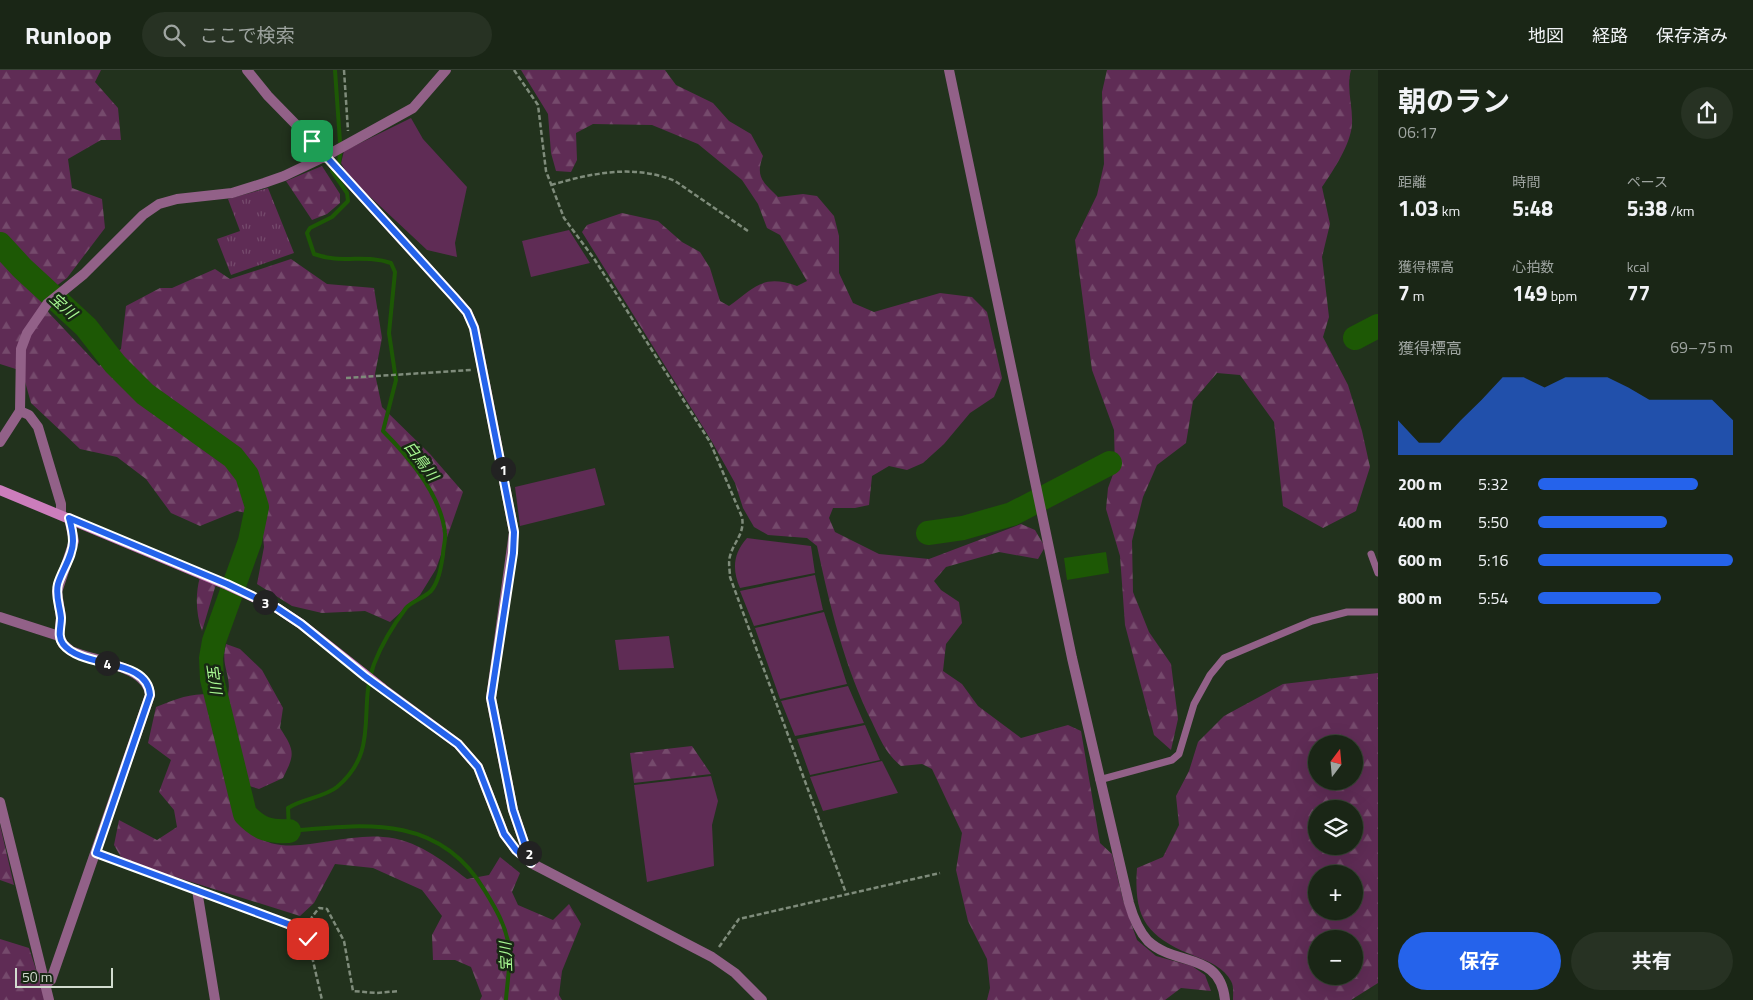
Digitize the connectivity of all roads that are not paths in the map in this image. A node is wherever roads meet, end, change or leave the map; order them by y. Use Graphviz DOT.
graph roads {
  1 [pos="248,70"];
  2 [pos="446,70"];
  3 [pos="949,70"];
  4 [pos="326,156"];
  5 [pos="20,411"];
  6 [pos="0,442"];
  7 [pos="0,490"];
  8 [pos="65,516"];
  9 [pos="1372,554"];
  10 [pos="1378,573"];
  11 [pos="1378,612"];
  12 [pos="0,617"];
  13 [pos="60,636"];
  14 [pos="1099,780"];
  15 [pos="0,802"];
  16 [pos="531,863"];
  17 [pos="197,890"];
  18 [pos="45,985"];
  19 [pos="49,1000"];
  20 [pos="215,1000"];
  21 [pos="762,1000"];
  22 [pos="1225,1000"];
  1 -- 4 [label="street"];
  2 -- 4 [label="street"];
  3 -- 14 [label="street"];
  4 -- 5 [label="street"];
  4 -- 16 [label="street"];
  5 -- 6 [label="street"];
  5 -- 8 [label="street"];
  7 -- 8 [label="street"];
  8 -- 13 [label="street"];
  8 -- 16 [label="street"];
  9 -- 10 [label="lane"];
  11 -- 14 [label="lane"];
  12 -- 13 [label="street"];
  13 -- 18 [label="street"];
  14 -- 22 [label="street"];
  15 -- 18 [label="street"];
  16 -- 21 [label="street"];
  17 -- 20 [label="street"];
  18 -- 19 [label="street"];
}
